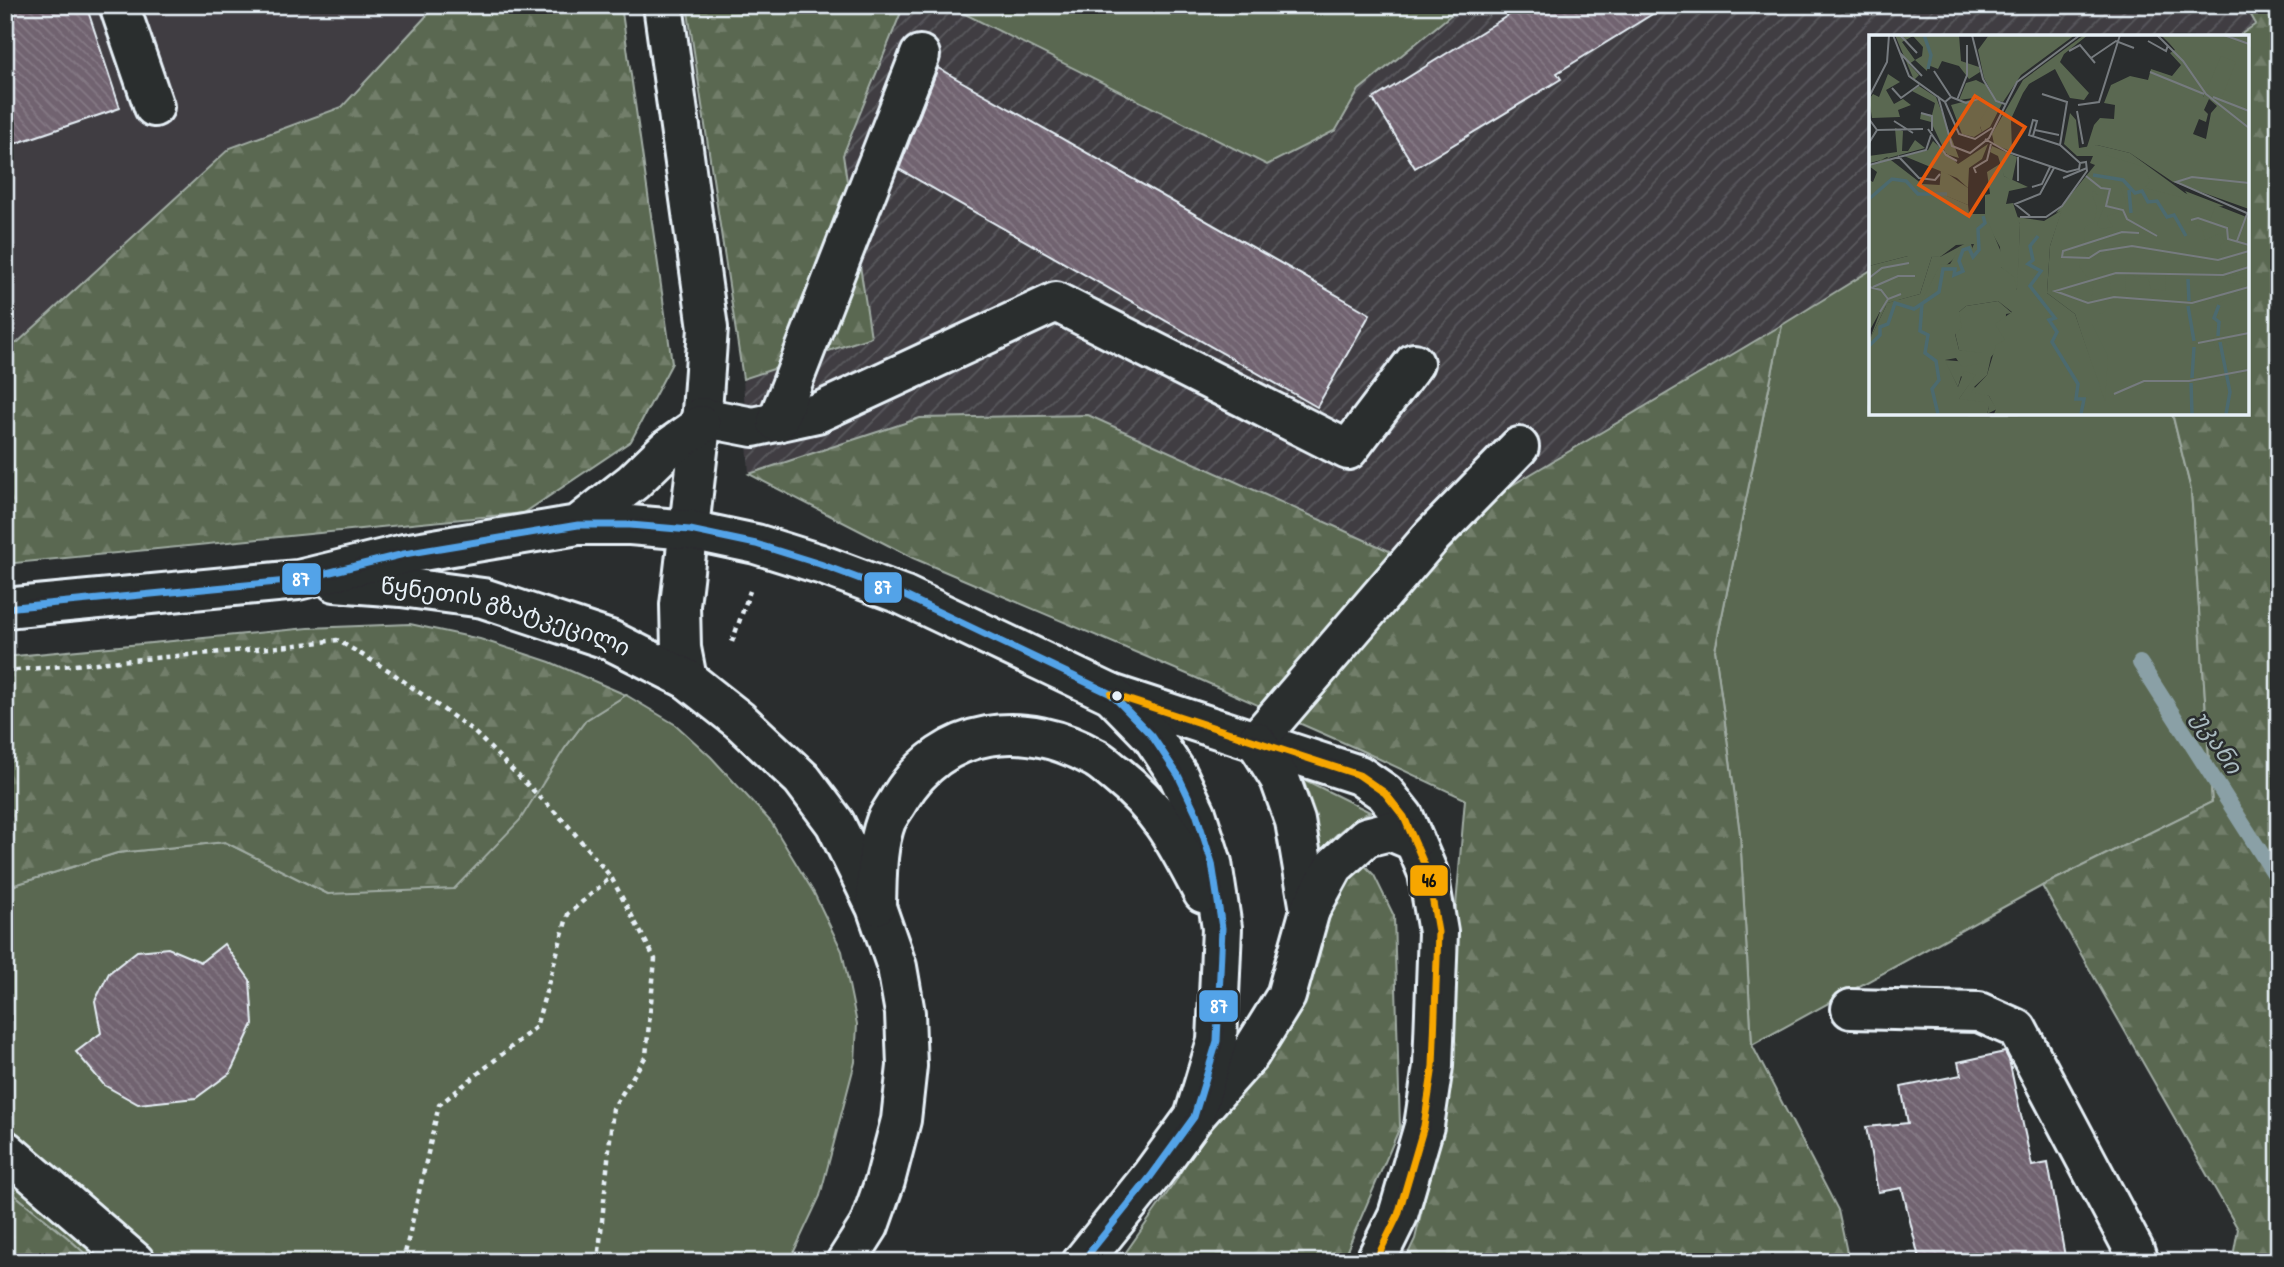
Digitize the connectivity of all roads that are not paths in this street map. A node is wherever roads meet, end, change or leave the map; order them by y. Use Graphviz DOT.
graph roads {
  1 [pos="119,5"];
  2 [pos="663,5"];
  3 [pos="920,55"];
  4 [pos="154,107"];
  5 [pos="1414,363"];
  6 [pos="701,421"];
  7 [pos="777,422"];
  8 [pos="1519,447"];
  9 [pos="578,525"];
  10 [pos="690,530"];
  11 [pos="298,580"];
  12 [pos="5,608"];
  13 [pos="687,679"];
  14 [pos="1111,694"];
  15 [pos="1256,741"];
  16 [pos="1414,841"];
  17 [pos="876,907"];
  18 [pos="1310,910"];
  19 [pos="1222,928"];
  20 [pos="1851,1009"];
  21 [pos="1194,1117"];
  22 [pos="5,1150"];
  23 [pos="870,1244"];
  24 [pos="135,1262"];
  25 [pos="846,1262"];
  26 [pos="1082,1262"];
  27 [pos="1375,1262"];
  28 [pos="2138,1262"];
  1 -- 4 [label="main road"];
  2 -- 6 [label="main road"];
  3 -- 7 [label="main road"];
  5 -- 7 [label="main road"];
  6 -- 7 [label="main road"];
  6 -- 9 [label="main road"];
  6 -- 10 [label="main road"];
  8 -- 15 [label="main road"];
  9 -- 10 [label="main road, წყნეთის გზატკეცილი"];
  9 -- 11 [label="main road, წყნეთის გზატკეცილი"];
  10 -- 13 [label="main road"];
  10 -- 14 [label="main road, წყნეთის გზატკეცილი"];
  11 -- 12 [label="main road"];
  11 -- 13 [label="main road, წყნეთის გზატკეცილი"];
  13 -- 17 [label="main road, წყნეთის გზატკეცილი"];
  14 -- 15 [label="main road"];
  14 -- 19 [label="main road, წყნეთის გზატკეცილი"];
  15 -- 16 [label="main road"];
  15 -- 18 [label="main road"];
  16 -- 18 [label="main road"];
  16 -- 27 [label="main road"];
  17 -- 19 [label="main road"];
  17 -- 23 [label="main road, წყნეთის გზატკეცილი"];
  18 -- 21 [label="main road"];
  19 -- 21 [label="main road, წყნეთის გზატკეცილი"];
  20 -- 28 [label="main road"];
  21 -- 26 [label="main road, წყნეთის გზატკეცილი"];
  22 -- 24 [label="main road"];
  23 -- 25 [label="main road, წყნეთის გზატკეცილი"];
}
